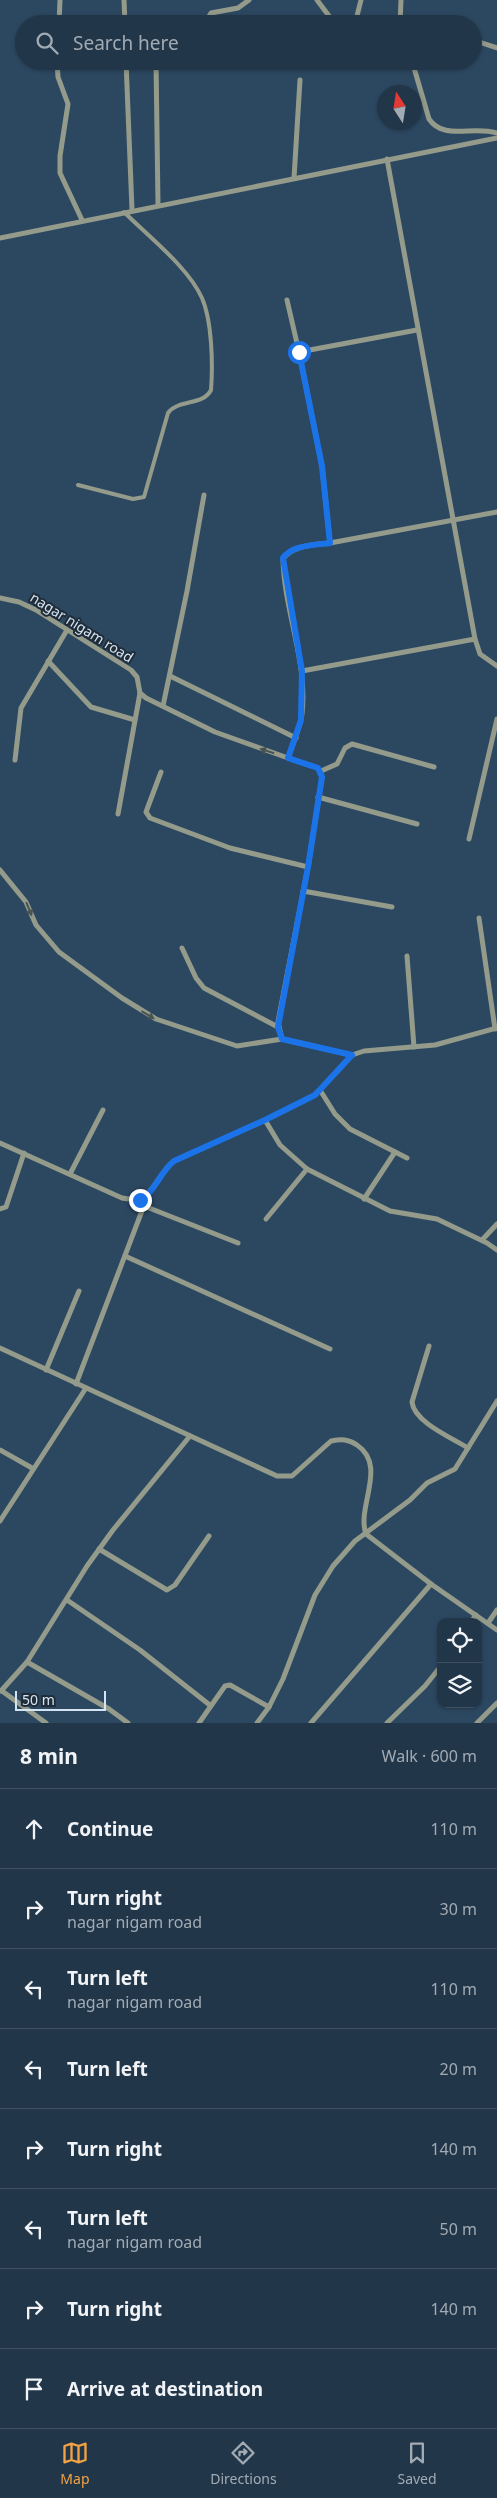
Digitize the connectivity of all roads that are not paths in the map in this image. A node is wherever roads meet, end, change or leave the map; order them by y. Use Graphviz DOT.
graph roads {
  1 [pos="60,0"];
  2 [pos="124,0"];
  3 [pos="249,0"];
  4 [pos="317,0"];
  5 [pos="361,0"];
  6 [pos="401,0"];
  7 [pos="59,15"];
  8 [pos="125,15"];
  9 [pos="210,15"];
  10 [pos="328,15"];
  11 [pos="357,15"];
  12 [pos="400,15"];
  13 [pos="482,43"];
  14 [pos="497,48"];
  15 [pos="58,70"];
  16 [pos="126,70"];
  17 [pos="156,70"];
  18 [pos="415,70"];
  19 [pos="300,80"];
  20 [pos="497,133"];
  21 [pos="497,138"];
  22 [pos="387,159"];
  23 [pos="294,178"];
  24 [pos="158,205"];
  25 [pos="132,210"];
  26 [pos="124,212"];
  27 [pos="82,220"];
  28 [pos="0,238"];
  29 [pos="287,300"];
  30 [pos="418,330"];
  31 [pos="299,352"];
  32 [pos="78,485"];
  33 [pos="204,495"];
  34 [pos="497,512"];
  35 [pos="453,521"];
  36 [pos="330,543"];
  37 [pos="0,598"];
  38 [pos="67,630"];
  39 [pos="475,639"];
  40 [pos="48,661"];
  41 [pos="497,666"];
  42 [pos="302,671"];
  43 [pos="170,676"];
  44 [pos="140,693"];
  45 [pos="163,706"];
  46 [pos="497,719"];
  47 [pos="135,720"];
  48 [pos="296,738"];
  49 [pos="288,758"];
  50 [pos="15,760"];
  51 [pos="434,767"];
  52 [pos="160,772"];
  53 [pos="321,772"];
  54 [pos="318,797"];
  55 [pos="118,814"];
  56 [pos="417,824"];
  57 [pos="468,839"];
  58 [pos="308,867"];
  59 [pos="0,870"];
  60 [pos="303,891"];
  61 [pos="392,907"];
  62 [pos="479,918"];
  63 [pos="182,948"];
  64 [pos="407,956"];
  65 [pos="278,1027"];
  66 [pos="496,1029"];
  67 [pos="282,1039"];
  68 [pos="414,1048"];
  69 [pos="352,1055"];
  70 [pos="320,1090"];
  71 [pos="104,1110"];
  72 [pos="265,1120"];
  73 [pos="0,1143"];
  74 [pos="395,1152"];
  75 [pos="24,1153"];
  76 [pos="407,1158"];
  77 [pos="307,1169"];
  78 [pos="70,1174"];
  79 [pos="148,1196"];
  80 [pos="364,1199"];
  81 [pos="144,1206"];
  82 [pos="0,1210"];
  83 [pos="266,1219"];
  84 [pos="497,1224"];
  85 [pos="482,1240"];
  86 [pos="238,1243"];
  87 [pos="497,1250"];
  88 [pos="125,1256"];
  89 [pos="79,1291"];
  90 [pos="429,1346"];
  91 [pos="0,1348"];
  92 [pos="330,1349"];
  93 [pos="46,1370"];
  94 [pos="76,1384"];
  95 [pos="86,1388"];
  96 [pos="497,1401"];
  97 [pos="190,1436"];
  98 [pos="468,1448"];
  99 [pos="0,1450"];
  100 [pos="32,1468"];
  101 [pos="0,1520"];
  102 [pos="366,1534"];
  103 [pos="209,1536"];
  104 [pos="99,1549"];
  105 [pos="432,1584"];
  106 [pos="67,1600"];
  107 [pos="497,1610"];
  108 [pos="476,1615"];
  109 [pos="474,1618"];
  110 [pos="488,1623"];
  111 [pos="497,1630"];
  112 [pos="27,1662"];
  113 [pos="437,1670"];
  114 [pos="1,1692"];
  115 [pos="497,1703"];
  116 [pos="211,1706"];
  117 [pos="269,1707"];
  118 [pos="46,1723"];
  119 [pos="128,1723"];
  120 [pos="199,1723"];
  121 [pos="257,1723"];
  122 [pos="311,1723"];
  123 [pos="387,1723"];
  124 [pos="477,1723"];
  1 -- 7 [label="street"];
  2 -- 8 [label="street"];
  3 -- 9 [label="street"];
  4 -- 10 [label="street"];
  5 -- 11 [label="street"];
  6 -- 12 [label="street"];
  13 -- 14 [label="street"];
  15 -- 27 [label="street"];
  16 -- 25 [label="street"];
  17 -- 24 [label="street"];
  18 -- 20 [label="street"];
  19 -- 23 [label="street"];
  21 -- 22 [label="street"];
  22 -- 23 [label="street"];
  22 -- 30 [label="street"];
  23 -- 24 [label="street"];
  24 -- 25 [label="street"];
  25 -- 26 [label="street"];
  26 -- 27 [label="street"];
  26 -- 32 [label="lane"];
  27 -- 28 [label="street"];
  29 -- 31 [label="street"];
  30 -- 31 [label="street"];
  30 -- 35 [label="street"];
  31 -- 36 [label="street"];
  33 -- 43 [label="street"];
  34 -- 35 [label="street"];
  35 -- 36 [label="street"];
  35 -- 39 [label="street"];
  36 -- 42 [label="street"];
  37 -- 38 [label="street, nagar nigam road"];
  38 -- 40 [label="street"];
  38 -- 44 [label="street, nagar nigam road"];
  39 -- 41 [label="street"];
  39 -- 42 [label="street"];
  40 -- 47 [label="street"];
  40 -- 50 [label="street"];
  42 -- 48 [label="street"];
  43 -- 45 [label="street"];
  43 -- 48 [label="street"];
  44 -- 45 [label="street"];
  44 -- 47 [label="street"];
  49 -- 45 [label="street, one-way"];
  46 -- 57 [label="street"];
  47 -- 55 [label="street"];
  48 -- 49 [label="street"];
  49 -- 53 [label="street"];
  51 -- 53 [label="street"];
  52 -- 58 [label="street"];
  53 -- 54 [label="street"];
  54 -- 56 [label="street"];
  54 -- 58 [label="street"];
  58 -- 60 [label="street"];
  59 -- 67 [label="street, one-way"];
  60 -- 61 [label="street"];
  60 -- 65 [label="street"];
  62 -- 66 [label="street"];
  63 -- 65 [label="street"];
  64 -- 68 [label="street"];
  65 -- 67 [label="street"];
  66 -- 68 [label="street"];
  67 -- 69 [label="street"];
  68 -- 69 [label="street"];
  69 -- 70 [label="street"];
  70 -- 72 [label="street"];
  70 -- 74 [label="street"];
  71 -- 78 [label="street"];
  72 -- 77 [label="street"];
  72 -- 79 [label="street"];
  73 -- 75 [label="street"];
  74 -- 76 [label="street"];
  74 -- 80 [label="street"];
  75 -- 78 [label="street"];
  75 -- 82 [label="street"];
  77 -- 80 [label="street"];
  77 -- 83 [label="street"];
  78 -- 79 [label="street"];
  79 -- 81 [label="street"];
  80 -- 85 [label="street"];
  81 -- 86 [label="street"];
  81 -- 88 [label="street"];
  84 -- 85 [label="street"];
  85 -- 87 [label="street"];
  88 -- 92 [label="street"];
  88 -- 94 [label="street"];
  89 -- 93 [label="street"];
  90 -- 98 [label="street"];
  91 -- 93 [label="street"];
  93 -- 94 [label="street"];
  94 -- 95 [label="street"];
  95 -- 97 [label="street"];
  95 -- 100 [label="street"];
  96 -- 98 [label="street"];
  97 -- 102 [label="street"];
  97 -- 104 [label="street"];
  98 -- 102 [label="street"];
  99 -- 100 [label="street"];
  100 -- 101 [label="street"];
  102 -- 105 [label="street"];
  102 -- 117 [label="street"];
  103 -- 104 [label="street"];
  104 -- 106 [label="street"];
  105 -- 108 [label="street"];
  105 -- 122 [label="street"];
  106 -- 112 [label="street"];
  106 -- 116 [label="street"];
  107 -- 110 [label="street"];
  108 -- 109 [label="street"];
  108 -- 110 [label="street"];
  110 -- 111 [label="street"];
  112 -- 114 [label="street"];
  112 -- 119 [label="street"];
  113 -- 123 [label="street"];
  114 -- 118 [label="street"];
  115 -- 124 [label="street"];
  116 -- 117 [label="street"];
  116 -- 120 [label="street"];
  117 -- 121 [label="street"];
}
